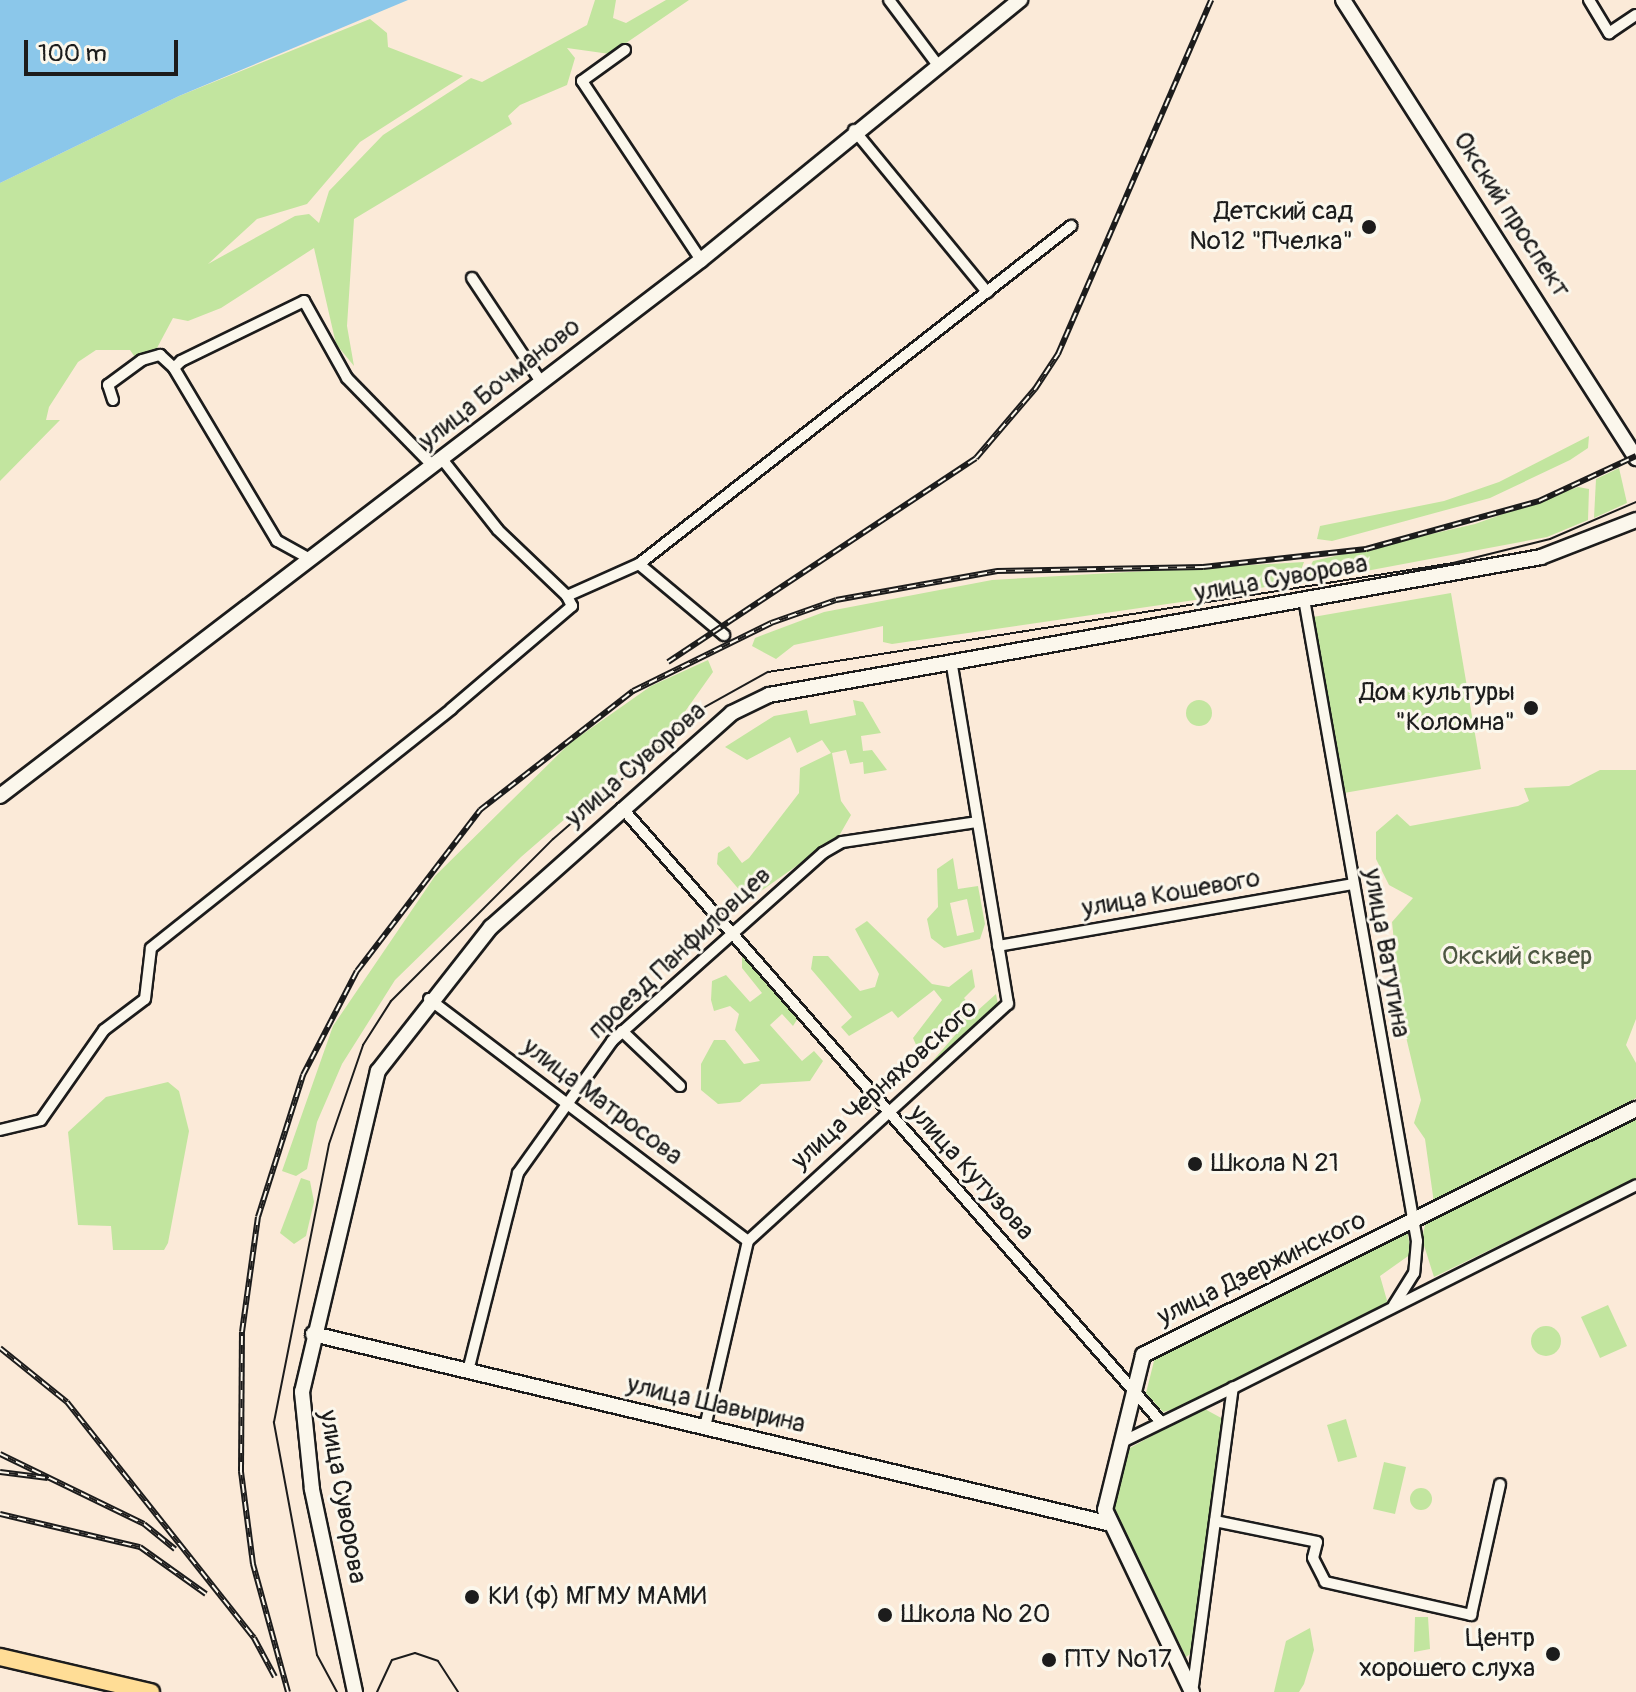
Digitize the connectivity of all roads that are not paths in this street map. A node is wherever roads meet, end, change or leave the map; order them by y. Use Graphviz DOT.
graph roads {
  1 [pos="889,0"];
  2 [pos="1020,0"];
  3 [pos="1343,0"];
  4 [pos="1589,0"];
  5 [pos="1636,15"];
  6 [pos="625,50"];
  7 [pos="937,64"];
  8 [pos="854,130"];
  9 [pos="1071,226"];
  10 [pos="701,260"];
  11 [pos="472,278"];
  12 [pos="987,292"];
  13 [pos="174,368"];
  14 [pos="541,382"];
  15 [pos="113,400"];
  16 [pos="1632,436"];
  17 [pos="1636,458"];
  18 [pos="438,462"];
  19 [pos="1636,520"];
  20 [pos="310,559"];
  21 [pos="639,564"];
  22 [pos="567,596"];
  23 [pos="1304,599"];
  24 [pos="724,635"];
  25 [pos="951,661"];
  26 [pos="0,796"];
  27 [pos="622,808"];
  28 [pos="977,822"];
  29 [pos="1352,884"];
  30 [pos="730,931"];
  31 [pos="998,946"];
  32 [pos="429,999"];
  33 [pos="622,1031"];
  34 [pos="680,1086"];
  35 [pos="568,1104"];
  36 [pos="1636,1109"];
  37 [pos="889,1114"];
  38 [pos="0,1130"];
  39 [pos="1636,1185"];
  40 [pos="1412,1221"];
  41 [pos="748,1241"];
  42 [pos="1392,1307"];
  43 [pos="313,1334"];
  44 [pos="468,1371"];
  45 [pos="1132,1385"];
  46 [pos="1233,1388"];
  47 [pos="1161,1422"];
  48 [pos="705,1427"];
  49 [pos="1120,1443"];
  50 [pos="1500,1484"];
  51 [pos="1215,1521"];
  52 [pos="1107,1523"];
  53 [pos="0,1657"];
  54 [pos="1192,1689"];
  55 [pos="151,1692"];
  56 [pos="355,1692"];
  1 -- 7 [label="street"];
  2 -- 7 [label="street, улица Бочманово"];
  3 -- 16 [label="street, Окский проспект"];
  4 -- 5 [label="street"];
  6 -- 10 [label="street"];
  7 -- 8 [label="street, улица Бочманово"];
  8 -- 10 [label="street, улица Бочманово"];
  8 -- 12 [label="street"];
  9 -- 12 [label="street"];
  10 -- 14 [label="street, улица Бочманово"];
  11 -- 14 [label="street"];
  12 -- 21 [label="street"];
  13 -- 15 [label="street"];
  13 -- 18 [label="street"];
  13 -- 20 [label="street"];
  14 -- 18 [label="street, улица Бочманово"];
  16 -- 17 [label="street, Окский проспект"];
  18 -- 20 [label="street, улица Бочманово"];
  18 -- 22 [label="street"];
  19 -- 23 [label="street, улица Суворова"];
  20 -- 26 [label="street, улица Бочманово"];
  21 -- 22 [label="street"];
  21 -- 24 [label="street"];
  22 -- 38 [label="street"];
  23 -- 25 [label="street, улица Суворова"];
  23 -- 29 [label="street, улица Ватутина"];
  25 -- 27 [label="street, улица Суворова"];
  25 -- 28 [label="street, улица Черняховского"];
  27 -- 30 [label="street, улица Кутузова"];
  27 -- 32 [label="street, улица Суворова"];
  28 -- 30 [label="street, проезд Панфиловцев"];
  28 -- 31 [label="street, улица Черняховского"];
  29 -- 31 [label="street, улица Кошевого"];
  29 -- 40 [label="street, улица Ватутина"];
  30 -- 33 [label="street, проезд Панфиловцев"];
  30 -- 37 [label="street, улица Кутузова"];
  31 -- 37 [label="street, улица Черняховского"];
  32 -- 35 [label="street, улица Матросова"];
  32 -- 43 [label="street, улица Суворова"];
  33 -- 34 [label="street"];
  33 -- 35 [label="street, проезд Панфиловцев"];
  35 -- 41 [label="street, улица Матросова"];
  35 -- 44 [label="street, проезд Панфиловцев"];
  36 -- 40 [label="street, улица Дзержинского"];
  37 -- 41 [label="street, улица Черняховского"];
  37 -- 45 [label="street, улица Кутузова"];
  39 -- 42 [label="street"];
  40 -- 42 [label="street, улица Ватутина"];
  40 -- 45 [label="street, улица Дзержинского"];
  41 -- 48 [label="street"];
  42 -- 46 [label="street"];
  43 -- 44 [label="street, улица Шавырина"];
  43 -- 56 [label="street, улица Суворова"];
  44 -- 48 [label="street, улица Шавырина"];
  45 -- 47 [label="street, улица Кутузова"];
  45 -- 49 [label="street, улица Дзержинского"];
  46 -- 47 [label="street"];
  46 -- 51 [label="street"];
  47 -- 49 [label="street"];
  48 -- 52 [label="street, улица Шавырина"];
  49 -- 52 [label="street, улица Дзержинского"];
  50 -- 51 [label="street"];
  51 -- 54 [label="street"];
  52 -- 54 [label="street"];
  53 -- 55 [label="main road"];
}
